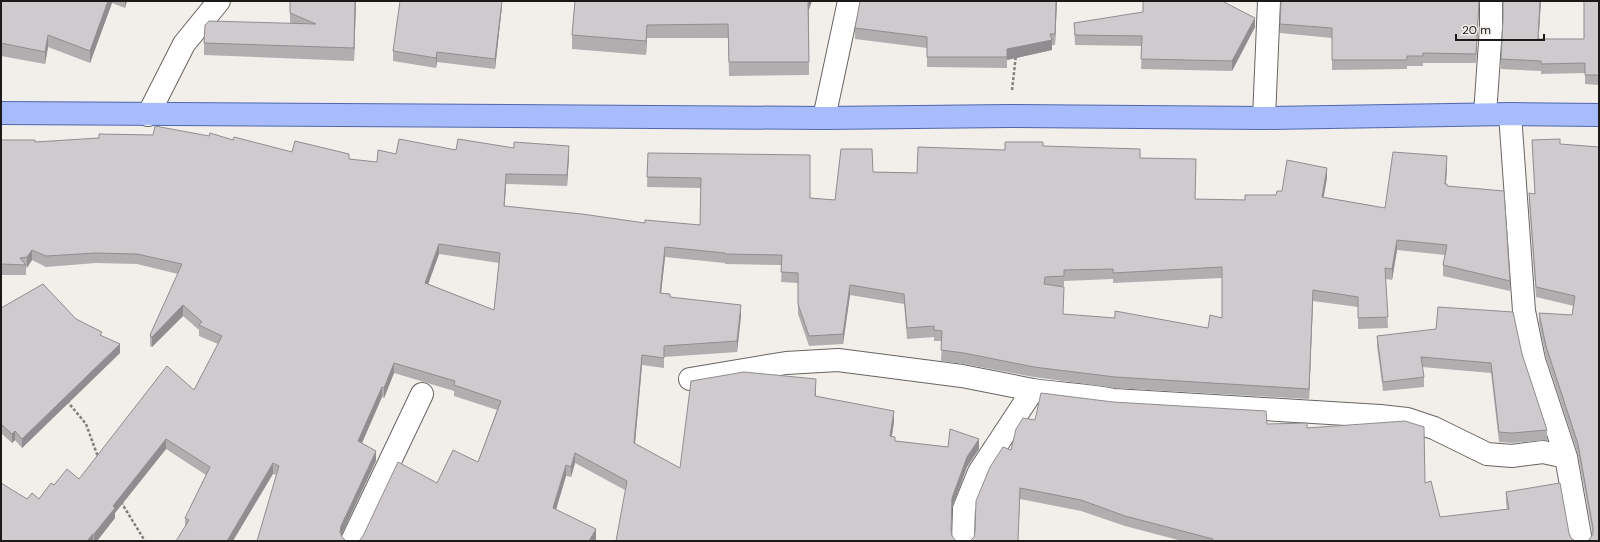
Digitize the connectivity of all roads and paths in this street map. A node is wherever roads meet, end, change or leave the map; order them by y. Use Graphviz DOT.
graph roads {
  1 [pos="849,1"];
  2 [pos="1269,1"];
  3 [pos="1492,1"];
  4 [pos="209,4"];
  5 [pos="1017,52"];
  6 [pos="1,114"];
  7 [pos="1485,114"];
  8 [pos="1510,114"];
  9 [pos="148,115"];
  10 [pos="1599,115"];
  11 [pos="1009,116"];
  12 [pos="824,118"];
  13 [pos="1264,118"];
  14 [pos="690,379"];
  15 [pos="1033,390"];
  16 [pos="422,394"];
  17 [pos="64,398"];
  18 [pos="1566,457"];
  19 [pos="99,458"];
  20 [pos="118,498"];
  21 [pos="145,541"];
  22 [pos="352,541"];
  23 [pos="963,541"];
  24 [pos="1581,541"];
  1 -- 12 [label="street"];
  2 -- 13 [label="street"];
  3 -- 7 [label="street"];
  4 -- 9 [label="street"];
  5 -- 11 [label="path"];
  6 -- 9 [label="main road"];
  7 -- 8 [label="main road"];
  7 -- 13 [label="main road"];
  8 -- 10 [label="main road"];
  8 -- 18 [label="street"];
  9 -- 12 [label="main road"];
  11 -- 12 [label="main road"];
  11 -- 13 [label="main road"];
  14 -- 15 [label="street"];
  15 -- 18 [label="street"];
  15 -- 23 [label="street"];
  16 -- 22 [label="street"];
  17 -- 19 [label="path"];
  18 -- 24 [label="street"];
  20 -- 21 [label="path"];
}
